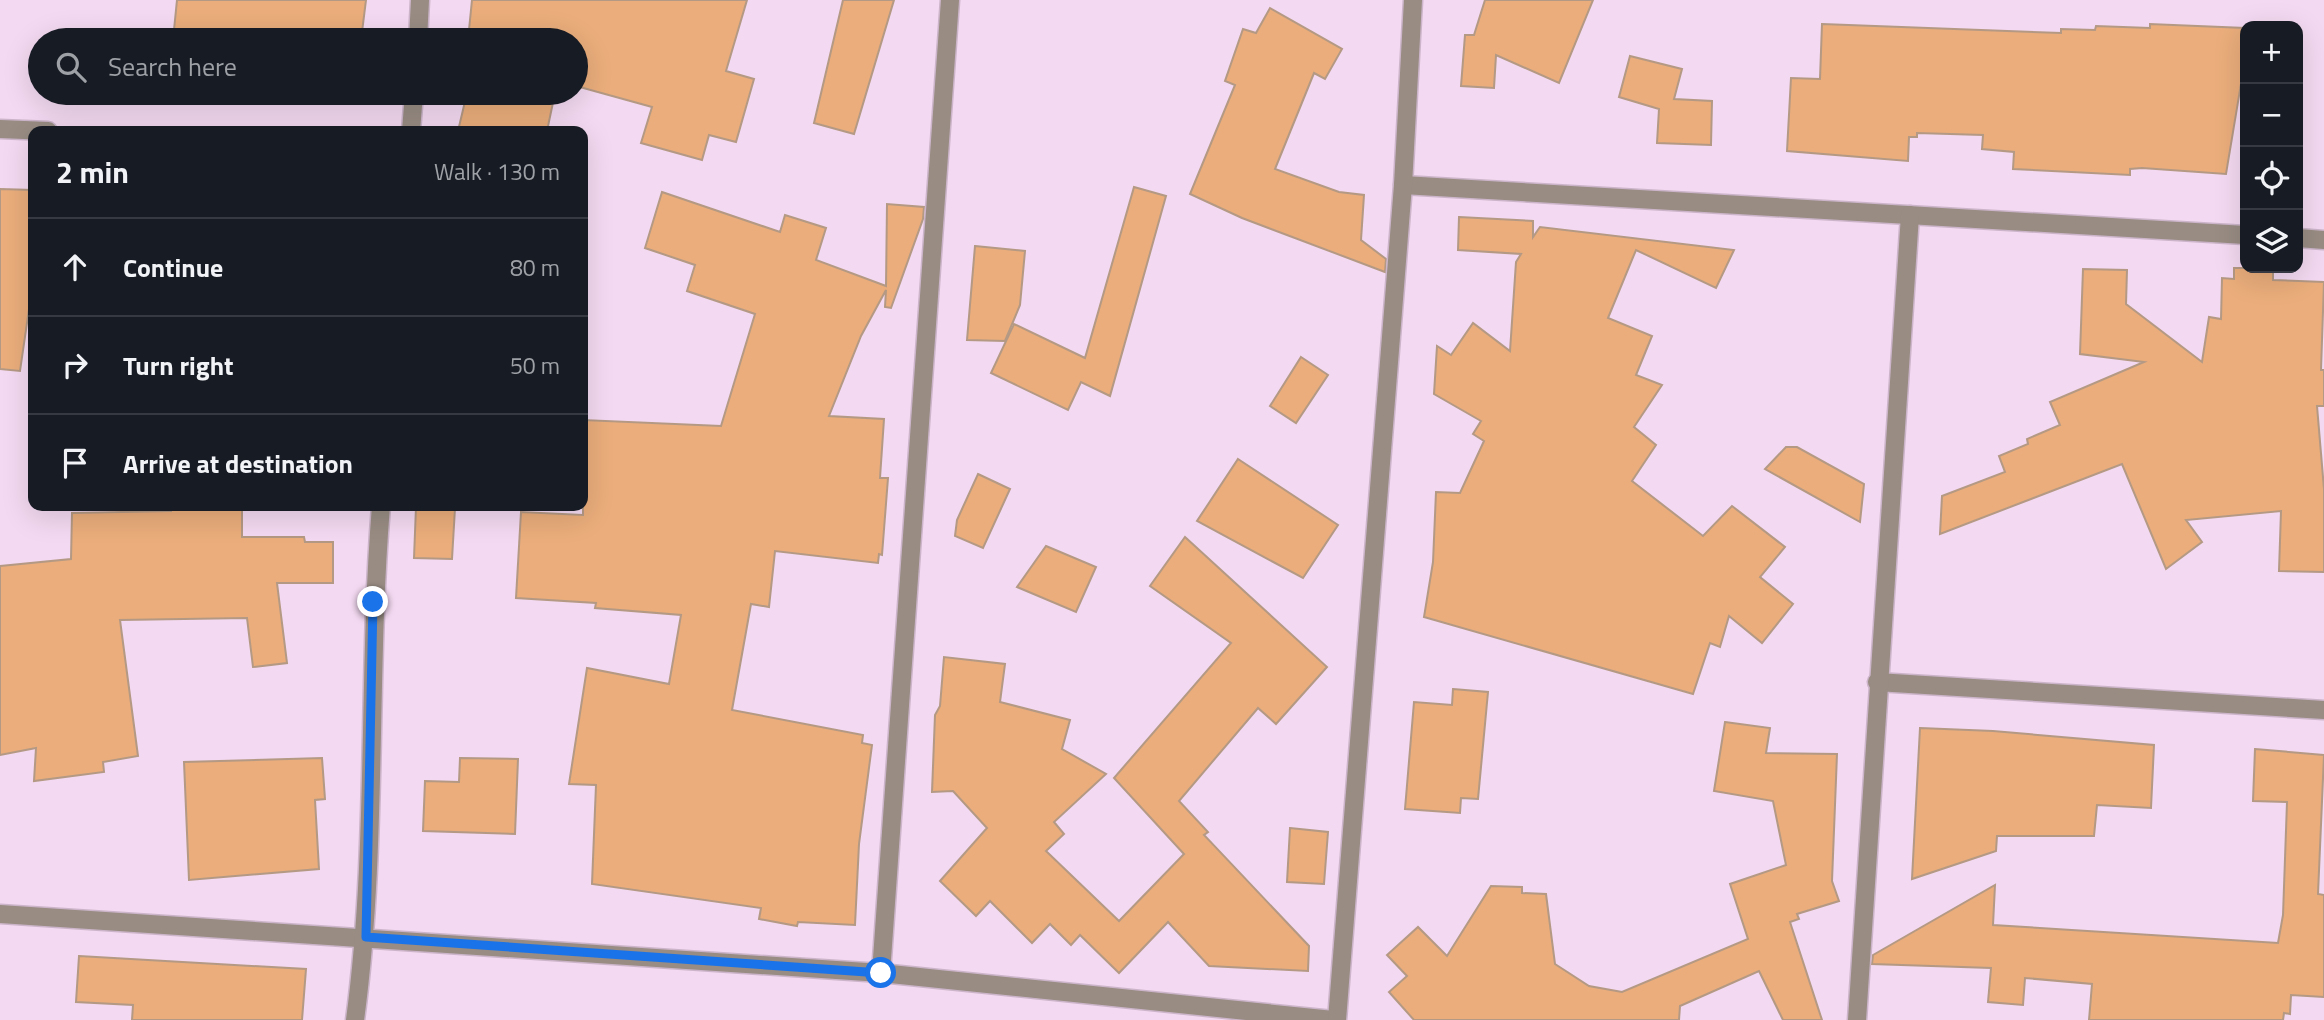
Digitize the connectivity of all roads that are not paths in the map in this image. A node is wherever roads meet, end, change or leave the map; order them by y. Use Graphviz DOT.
graph roads {
  1 [pos="421,0"];
  2 [pos="950,0"];
  3 [pos="1413,0"];
  4 [pos="419,28"];
  5 [pos="413,105"];
  6 [pos="411,126"];
  7 [pos="0,129"];
  8 [pos="28,130"];
  9 [pos="1403,185"];
  10 [pos="1910,215"];
  11 [pos="2240,235"];
  12 [pos="2303,238"];
  13 [pos="2324,240"];
  14 [pos="381,511"];
  15 [pos="1877,682"];
  16 [pos="2324,710"];
  17 [pos="0,914"];
  18 [pos="366,937"];
  19 [pos="881,973"];
  20 [pos="355,1020"];
  21 [pos="1335,1020"];
  22 [pos="1857,1020"];
  1 -- 4 [label="street"];
  2 -- 19 [label="street"];
  3 -- 9 [label="street"];
  5 -- 6 [label="street"];
  7 -- 8 [label="street"];
  9 -- 10 [label="street"];
  9 -- 21 [label="street"];
  10 -- 11 [label="street"];
  10 -- 15 [label="street"];
  12 -- 13 [label="street"];
  14 -- 18 [label="street"];
  15 -- 16 [label="street"];
  15 -- 22 [label="street"];
  17 -- 18 [label="street"];
  18 -- 19 [label="street"];
  18 -- 20 [label="street"];
  19 -- 21 [label="street"];
}
